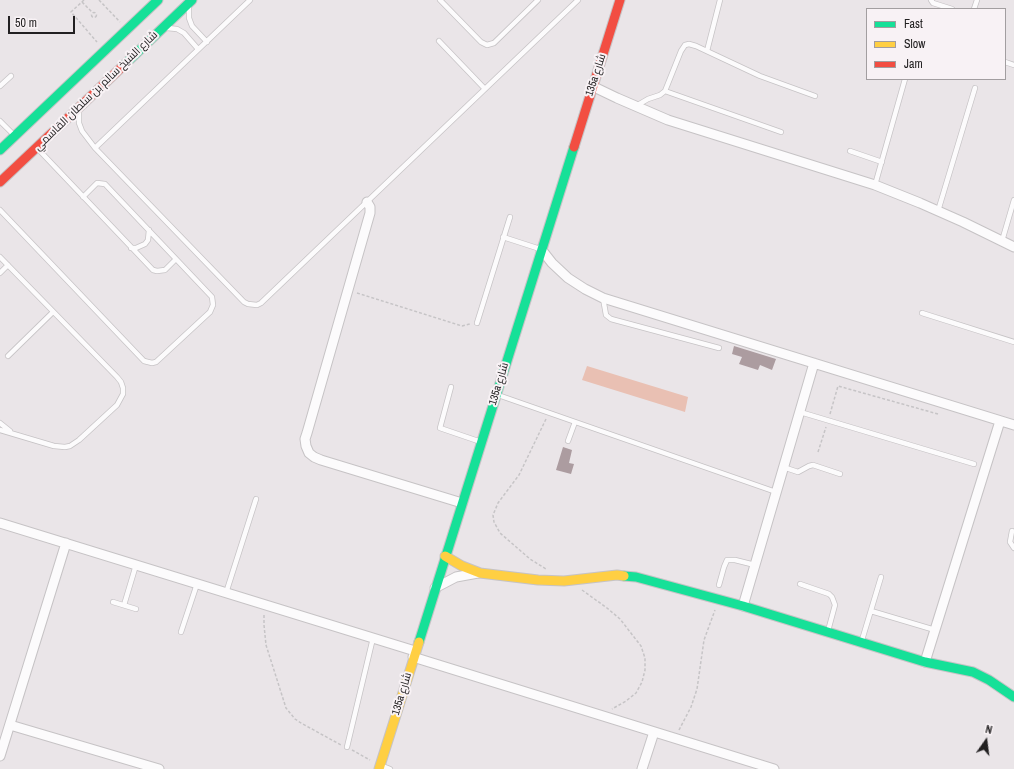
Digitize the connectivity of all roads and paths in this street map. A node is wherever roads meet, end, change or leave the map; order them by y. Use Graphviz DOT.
graph roads {
  1 [pos="99,0"];
  2 [pos="158,0"];
  3 [pos="250,0"];
  4 [pos="440,0"];
  5 [pos="538,0"];
  6 [pos="578,0"];
  7 [pos="620,0"];
  8 [pos="720,0"];
  9 [pos="932,0"];
  10 [pos="84,1"];
  11 [pos="191,1"];
  12 [pos="942,8"];
  13 [pos="92,13"];
  14 [pos="162,28"];
  15 [pos="128,29"];
  16 [pos="439,41"];
  17 [pos="206,42"];
  18 [pos="198,49"];
  19 [pos="105,51"];
  20 [pos="707,51"];
  21 [pos="1014,58"];
  22 [pos="1013,65"];
  23 [pos="11,76"];
  24 [pos="905,80"];
  25 [pos="0,86"];
  26 [pos="592,86"];
  27 [pos="975,88"];
  28 [pos="485,89"];
  29 [pos="665,91"];
  30 [pos="815,96"];
  31 [pos="80,106"];
  32 [pos="635,107"];
  33 [pos="0,121"];
  34 [pos="781,132"];
  35 [pos="15,136"];
  36 [pos="36,148"];
  37 [pos="95,148"];
  38 [pos="0,150"];
  39 [pos="850,151"];
  40 [pos="882,162"];
  41 [pos="0,182"];
  42 [pos="875,185"];
  43 [pos="83,197"];
  44 [pos="1014,200"];
  45 [pos="367,202"];
  46 [pos="0,210"];
  47 [pos="938,211"];
  48 [pos="510,217"];
  49 [pos="149,230"];
  50 [pos="504,237"];
  51 [pos="1002,241"];
  52 [pos="1014,247"];
  53 [pos="131,248"];
  54 [pos="541,249"];
  55 [pos="0,257"];
  56 [pos="176,259"];
  57 [pos="8,265"];
  58 [pos="0,273"];
  59 [pos="348,290"];
  60 [pos="603,298"];
  61 [pos="53,312"];
  62 [pos="922,313"];
  63 [pos="477,323"];
  64 [pos="1014,342"];
  65 [pos="719,348"];
  66 [pos="8,356"];
  67 [pos="814,364"];
  68 [pos="450,387"];
  69 [pos="496,394"];
  70 [pos="800,412"];
  71 [pos="938,414"];
  72 [pos="828,420"];
  73 [pos="1000,421"];
  74 [pos="575,422"];
  75 [pos="0,423"];
  76 [pos="1014,425"];
  77 [pos="0,430"];
  78 [pos="13,433"];
  79 [pos="568,441"];
  80 [pos="481,442"];
  81 [pos="818,452"];
  82 [pos="974,464"];
  83 [pos="783,467"];
  84 [pos="840,474"];
  85 [pos="776,492"];
  86 [pos="256,499"];
  87 [pos="462,503"];
  88 [pos="0,523"];
  89 [pos="1012,531"];
  90 [pos="66,543"];
  91 [pos="1014,548"];
  92 [pos="445,556"];
  93 [pos="136,565"];
  94 [pos="755,565"];
  95 [pos="480,573"];
  96 [pos="881,577"];
  97 [pos="197,584"];
  98 [pos="800,584"];
  99 [pos="719,585"];
  100 [pos="435,588"];
  101 [pos="226,593"];
  102 [pos="721,600"];
  103 [pos="113,602"];
  104 [pos="124,605"];
  105 [pos="266,605"];
  106 [pos="743,606"];
  107 [pos="136,609"];
  108 [pos="871,611"];
  109 [pos="935,630"];
  110 [pos="181,632"];
  111 [pos="828,632"];
  112 [pos="373,638"];
  113 [pos="862,643"];
  114 [pos="414,654"];
  115 [pos="924,662"];
  116 [pos="1014,697"];
  117 [pos="10,725"];
  118 [pos="654,732"];
  119 [pos="674,738"];
  120 [pos="347,747"];
  121 [pos="0,756"];
  122 [pos="380,767"];
  123 [pos="159,769"];
  124 [pos="390,769"];
  125 [pos="642,769"];
  126 [pos="774,769"];
  1 -- 15 [label="path"];
  2 -- 15 [label="street, شارع الشيخ سالم بن سلطان القاسمي"];
  3 -- 17 [label="lane"];
  4 -- 5 [label="lane"];
  6 -- 28 [label="lane"];
  7 -- 26 [label="street, 135a شارع"];
  8 -- 20 [label="lane"];
  9 -- 12 [label="lane"];
  10 -- 13 [label="path"];
  10 -- 19 [label="path"];
  11 -- 14 [label="street, شارع الشيخ سالم بن سلطان القاسمي"];
  11 -- 17 [label="lane"];
  14 -- 18 [label="lane"];
  14 -- 31 [label="street, شارع الشيخ سالم بن سلطان القاسمي"];
  15 -- 19 [label="street, شارع الشيخ سالم بن سلطان القاسمي"];
  16 -- 28 [label="lane"];
  17 -- 18 [label="lane"];
  18 -- 37 [label="lane"];
  19 -- 35 [label="street, شارع الشيخ سالم بن سلطان القاسمي"];
  20 -- 29 [label="lane"];
  20 -- 30 [label="lane"];
  21 -- 22 [label="lane"];
  23 -- 25 [label="lane"];
  24 -- 40 [label="lane"];
  26 -- 32 [label="street"];
  26 -- 54 [label="street, 135a شارع"];
  27 -- 47 [label="lane"];
  28 -- 45 [label="lane"];
  29 -- 32 [label="lane"];
  29 -- 34 [label="lane"];
  31 -- 36 [label="street, شارع الشيخ سالم بن سلطان القاسمي"];
  31 -- 37 [label="lane"];
  32 -- 42 [label="street"];
  33 -- 35 [label="lane"];
  35 -- 38 [label="street, شارع الشيخ سالم بن سلطان القاسمي"];
  36 -- 41 [label="street, شارع الشيخ سالم بن سلطان القاسمي"];
  36 -- 43 [label="lane"];
  37 -- 45 [label="lane"];
  39 -- 40 [label="lane"];
  40 -- 42 [label="lane"];
  42 -- 47 [label="street"];
  43 -- 49 [label="lane"];
  43 -- 53 [label="lane"];
  44 -- 51 [label="lane"];
  45 -- 59 [label="street"];
  46 -- 56 [label="lane"];
  47 -- 51 [label="street"];
  48 -- 50 [label="lane"];
  49 -- 53 [label="lane"];
  49 -- 56 [label="lane"];
  50 -- 54 [label="lane"];
  50 -- 63 [label="lane"];
  51 -- 52 [label="street"];
  53 -- 56 [label="lane"];
  54 -- 60 [label="street"];
  54 -- 69 [label="street, 135a شارع"];
  55 -- 57 [label="lane"];
  57 -- 58 [label="lane"];
  57 -- 61 [label="lane"];
  59 -- 63 [label="path"];
  59 -- 87 [label="street"];
  60 -- 65 [label="lane"];
  60 -- 67 [label="street"];
  61 -- 66 [label="lane"];
  61 -- 78 [label="lane"];
  62 -- 64 [label="lane"];
  67 -- 70 [label="street"];
  67 -- 73 [label="street"];
  68 -- 80 [label="lane"];
  69 -- 74 [label="lane"];
  69 -- 80 [label="street, 135a شارع"];
  70 -- 72 [label="lane"];
  70 -- 83 [label="street"];
  71 -- 72 [label="path"];
  72 -- 81 [label="path"];
  72 -- 82 [label="lane"];
  73 -- 76 [label="street"];
  73 -- 109 [label="street"];
  74 -- 79 [label="lane"];
  74 -- 85 [label="lane"];
  75 -- 78 [label="lane"];
  77 -- 78 [label="lane"];
  80 -- 87 [label="street, 135a شارع"];
  83 -- 84 [label="lane"];
  83 -- 85 [label="street"];
  85 -- 94 [label="street"];
  86 -- 101 [label="lane"];
  87 -- 92 [label="street, 135a شارع"];
  88 -- 90 [label="street"];
  89 -- 91 [label="lane"];
  90 -- 93 [label="street"];
  90 -- 117 [label="street"];
  92 -- 95 [label="street"];
  92 -- 100 [label="street, 135a شارع"];
  93 -- 97 [label="street"];
  93 -- 104 [label="lane"];
  94 -- 99 [label="lane"];
  94 -- 106 [label="street"];
  95 -- 100 [label="street"];
  95 -- 102 [label="street"];
  96 -- 108 [label="lane"];
  97 -- 101 [label="street"];
  97 -- 110 [label="lane"];
  98 -- 111 [label="lane"];
  100 -- 114 [label="street, 135a شارع"];
  101 -- 105 [label="street"];
  102 -- 106 [label="street"];
  102 -- 119 [label="path"];
  103 -- 104 [label="lane"];
  104 -- 107 [label="lane"];
  105 -- 112 [label="street"];
  105 -- 120 [label="path"];
  106 -- 111 [label="street"];
  108 -- 109 [label="lane"];
  108 -- 113 [label="lane"];
  109 -- 115 [label="street"];
  111 -- 113 [label="street"];
  112 -- 114 [label="street"];
  112 -- 120 [label="lane"];
  113 -- 115 [label="street"];
  114 -- 118 [label="street"];
  114 -- 122 [label="street, 135a شارع"];
  115 -- 116 [label="street"];
  117 -- 121 [label="street"];
  117 -- 123 [label="street"];
  118 -- 119 [label="street"];
  118 -- 125 [label="street"];
  119 -- 126 [label="street"];
  120 -- 122 [label="path"];
  122 -- 124 [label="lane"];
}
